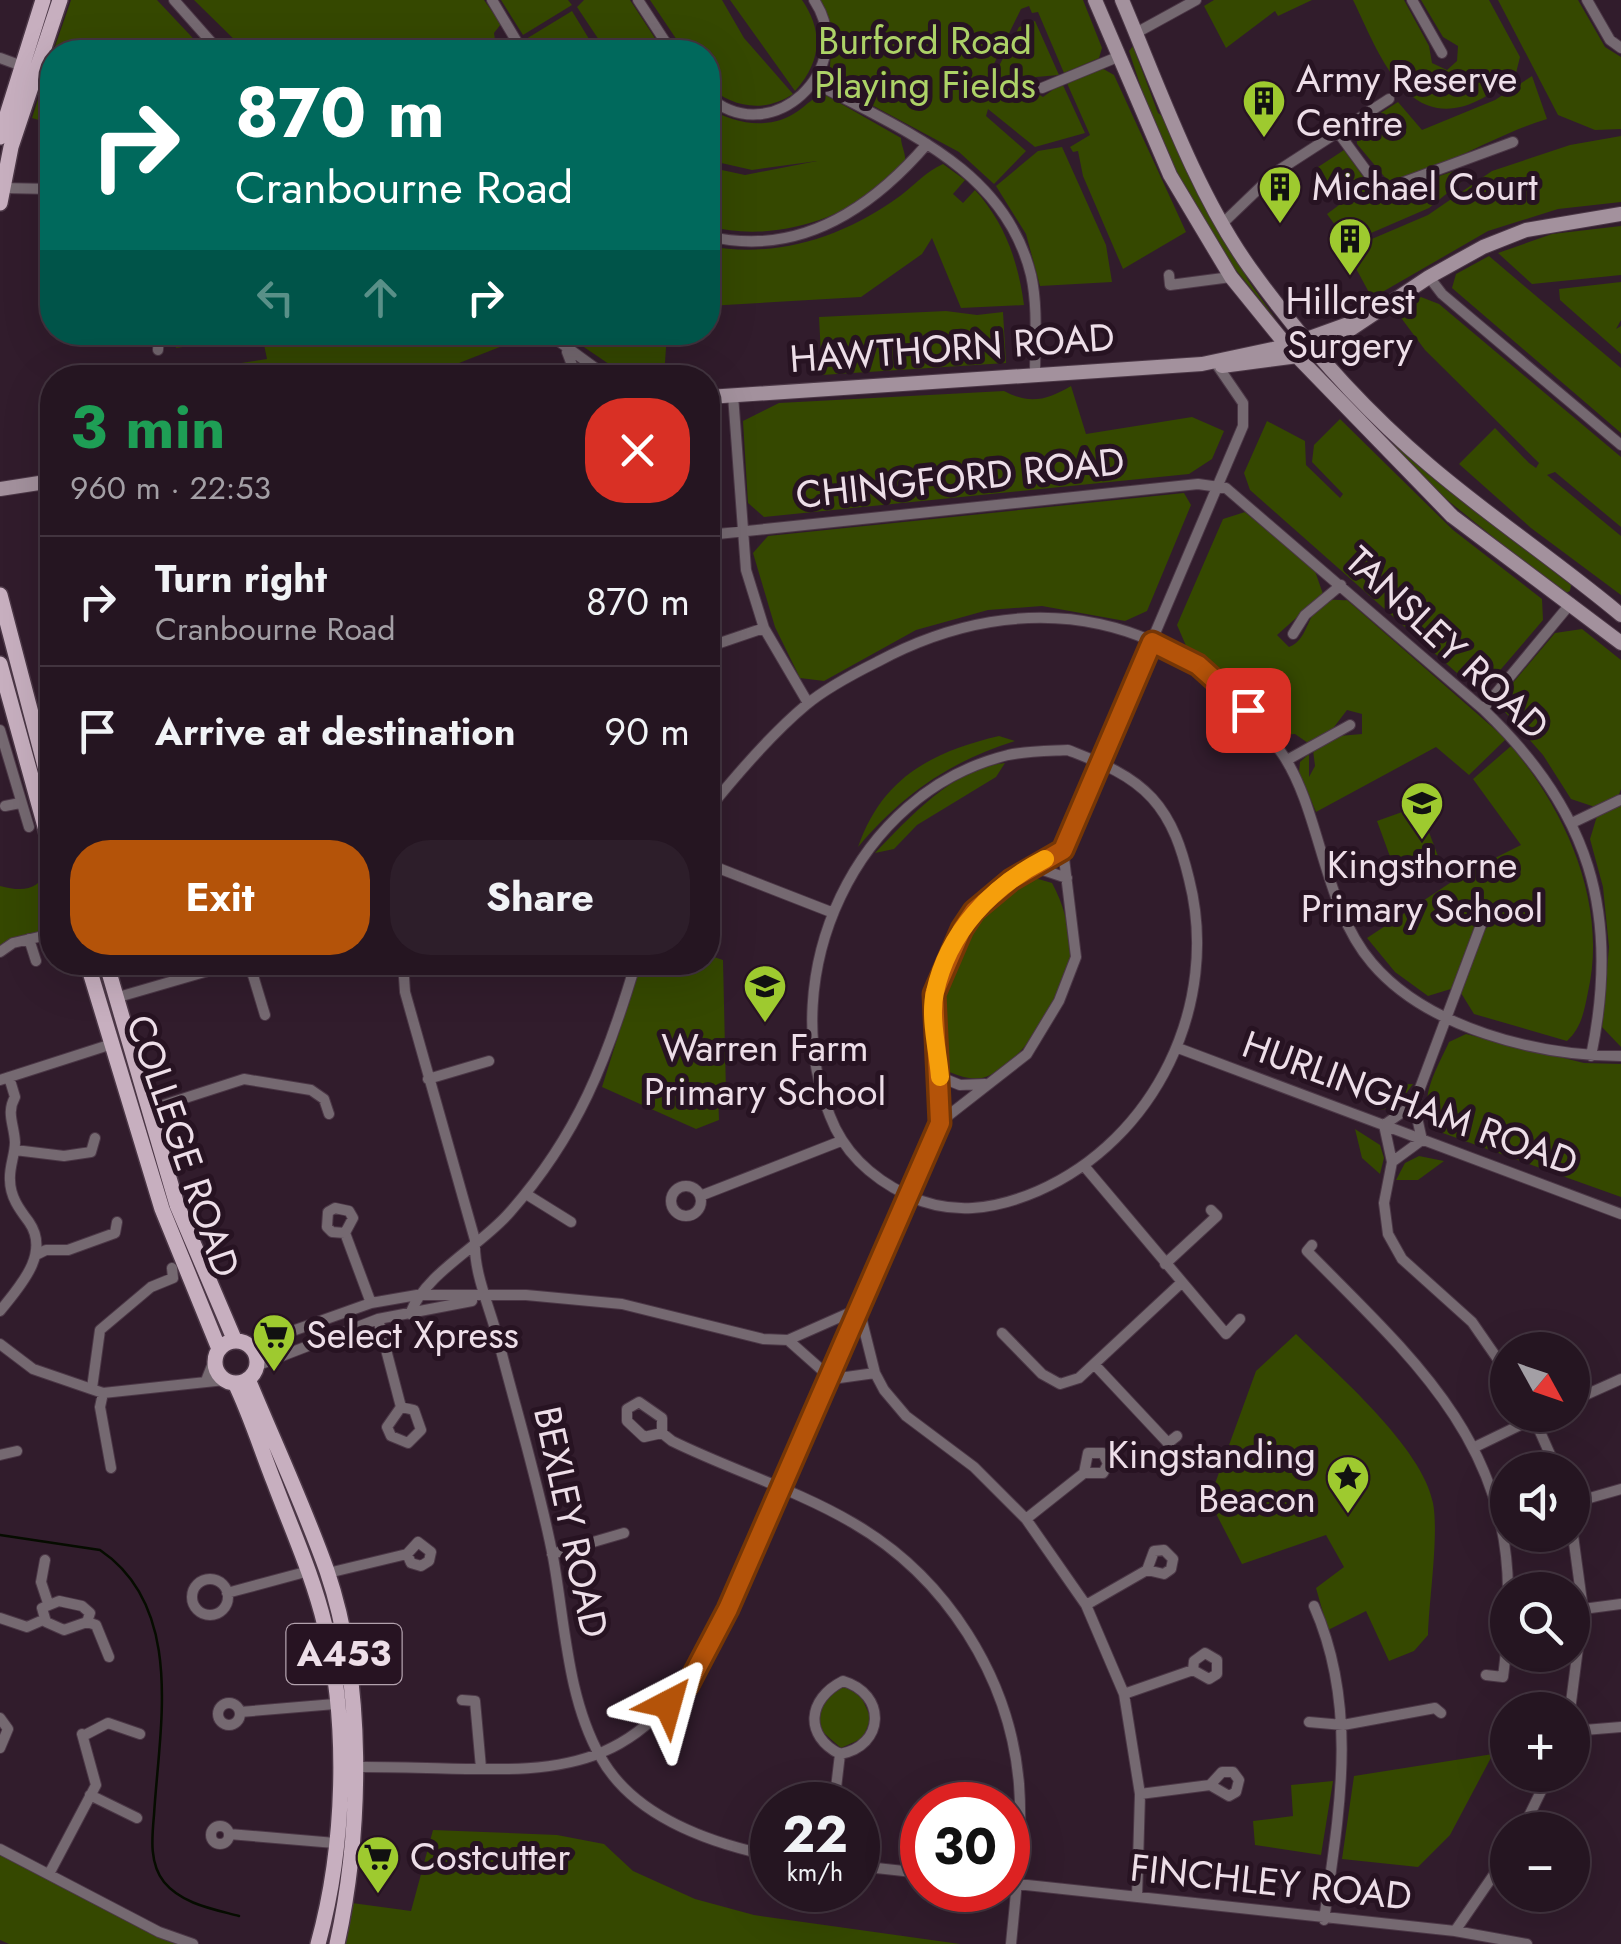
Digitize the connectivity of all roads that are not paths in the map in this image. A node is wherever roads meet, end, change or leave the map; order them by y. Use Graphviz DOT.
graph roads {
  1 [pos="43,0"];
  2 [pos="60,0"];
  3 [pos="174,0"];
  4 [pos="492,0"];
  5 [pos="638,0"];
  6 [pos="814,0"];
  7 [pos="1095,0"];
  8 [pos="1122,0"];
  9 [pos="1196,0"];
  10 [pos="1412,0"];
  11 [pos="1587,0"];
  12 [pos="1136,33"];
  13 [pos="48,40"];
  14 [pos="209,40"];
  15 [pos="515,40"];
  16 [pos="664,40"];
  17 [pos="1621,48"];
  18 [pos="1442,54"];
  19 [pos="1120,56"];
  20 [pos="0,58"];
  21 [pos="22,66"];
  22 [pos="40,66"];
  23 [pos="815,83"];
  24 [pos="1042,88"];
  25 [pos="1389,99"];
  26 [pos="720,106"];
  27 [pos="1340,135"];
  28 [pos="0,136"];
  29 [pos="1513,142"];
  30 [pos="928,144"];
  31 [pos="40,190"];
  32 [pos="1,195"];
  33 [pos="1621,214"];
  34 [pos="1223,224"];
  35 [pos="720,237"];
  36 [pos="1169,275"];
  37 [pos="1429,277"];
  38 [pos="1230,278"];
  39 [pos="1260,310"];
  40 [pos="1311,344"];
  41 [pos="158,345"];
  42 [pos="560,345"];
  43 [pos="158,350"];
  44 [pos="567,351"];
  45 [pos="1254,351"];
  46 [pos="1292,351"];
  47 [pos="1212,364"];
  48 [pos="1242,364"];
  49 [pos="572,365"];
  50 [pos="589,365"];
  51 [pos="1036,374"];
  52 [pos="1236,387"];
  53 [pos="733,395"];
  54 [pos="720,396"];
  55 [pos="1621,445"];
  56 [pos="40,483"];
  57 [pos="1220,486"];
  58 [pos="0,488"];
  59 [pos="743,532"];
  60 [pos="720,534"];
  61 [pos="1341,584"];
  62 [pos="1586,586"];
  63 [pos="0,596"];
  64 [pos="1570,603"];
  65 [pos="1621,615"];
  66 [pos="764,628"];
  67 [pos="1293,634"];
  68 [pos="1152,642"];
  69 [pos="720,643"];
  70 [pos="1621,643"];
  71 [pos="0,664"];
  72 [pos="808,703"];
  73 [pos="1483,709"];
  74 [pos="1350,725"];
  75 [pos="1,733"];
  76 [pos="40,748"];
  77 [pos="1286,760"];
  78 [pos="1100,762"];
  79 [pos="720,797"];
  80 [pos="1621,799"];
  81 [pos="20,802"];
  82 [pos="5,806"];
  83 [pos="40,809"];
  84 [pos="1574,822"];
  85 [pos="29,827"];
  86 [pos="1063,850"];
  87 [pos="1030,866"];
  88 [pos="720,869"];
  89 [pos="1067,878"];
  90 [pos="831,912"];
  91 [pos="1484,917"];
  92 [pos="40,937"];
  93 [pos="29,939"];
  94 [pos="0,952"];
  95 [pos="36,962"];
  96 [pos="92,975"];
  97 [pos="109,975"];
  98 [pos="196,975"];
  99 [pos="253,975"];
  100 [pos="404,975"];
  101 [pos="632,975"];
  102 [pos="115,998"];
  103 [pos="265,1014"];
  104 [pos="1447,1017"];
  105 [pos="112,1044"];
  106 [pos="1178,1048"];
  107 [pos="1591,1056"];
  108 [pos="1621,1056"];
  109 [pos="490,1061"];
  110 [pos="940,1077"];
  111 [pos="5,1078"];
  112 [pos="428,1080"];
  113 [pos="986,1084"];
  114 [pos="1414,1104"];
  115 [pos="148,1110"];
  116 [pos="329,1114"];
  117 [pos="940,1123"];
  118 [pos="1384,1125"];
  119 [pos="94,1138"];
  120 [pos="1422,1140"];
  121 [pos="841,1141"];
  122 [pos="15,1150"];
  123 [pos="1392,1162"];
  124 [pos="1085,1166"];
  125 [pos="526,1194"];
  126 [pos="700,1196"];
  127 [pos="908,1196"];
  128 [pos="1211,1210"];
  129 [pos="1621,1214"];
  130 [pos="570,1222"];
  131 [pos="118,1232"];
  132 [pos="345,1233"];
  133 [pos="1312,1246"];
  134 [pos="475,1247"];
  135 [pos="36,1255"];
  136 [pos="1165,1264"];
  137 [pos="1180,1284"];
  138 [pos="180,1288"];
  139 [pos="417,1295"];
  140 [pos="488,1298"];
  141 [pos="371,1302"];
  142 [pos="859,1308"];
  143 [pos="0,1311"];
  144 [pos="410,1314"];
  145 [pos="378,1319"];
  146 [pos="1240,1319"];
  147 [pos="1002,1333"];
  148 [pos="788,1340"];
  149 [pos="0,1344"];
  150 [pos="242,1344"];
  151 [pos="1490,1348"];
  152 [pos="217,1354"];
  153 [pos="1094,1364"];
  154 [pos="874,1373"];
  155 [pos="241,1377"];
  156 [pos="207,1378"];
  157 [pos="832,1379"];
  158 [pos="1621,1379"];
  159 [pos="97,1391"];
  160 [pos="1590,1393"];
  161 [pos="401,1406"];
  162 [pos="1505,1432"];
  163 [pos="662,1433"];
  164 [pos="1177,1436"];
  165 [pos="1477,1446"];
  166 [pos="17,1451"];
  167 [pos="0,1456"];
  168 [pos="111,1468"];
  169 [pos="1084,1473"];
  170 [pos="780,1489"];
  171 [pos="1621,1489"];
  172 [pos="1590,1498"];
  173 [pos="1026,1519"];
  174 [pos="624,1533"];
  175 [pos="407,1554"];
  176 [pos="552,1554"];
  177 [pos="45,1560"];
  178 [pos="1146,1570"];
  179 [pos="309,1571"];
  180 [pos="1506,1572"];
  181 [pos="328,1573"];
  182 [pos="227,1593"];
  183 [pos="48,1604"];
  184 [pos="1621,1604"];
  185 [pos="1086,1605"];
  186 [pos="1314,1606"];
  187 [pos="1590,1608"];
  188 [pos="0,1618"];
  189 [pos="43,1620"];
  190 [pos="87,1622"];
  191 [pos="109,1657"];
  192 [pos="1193,1670"];
  193 [pos="1504,1672"];
  194 [pos="1486,1674"];
  195 [pos="1124,1694"];
  196 [pos="462,1700"];
  197 [pos="335,1704"];
  198 [pos="240,1712"];
  199 [pos="1441,1713"];
  200 [pos="0,1718"];
  201 [pos="1308,1722"];
  202 [pos="1343,1724"];
  203 [pos="1621,1728"];
  204 [pos="1590,1729"];
  205 [pos="140,1734"];
  206 [pos="0,1748"];
  207 [pos="840,1754"];
  208 [pos="600,1757"];
  209 [pos="346,1765"];
  210 [pos="481,1768"];
  211 [pos="837,1782"];
  212 [pos="1015,1782"];
  213 [pos="1210,1785"];
  214 [pos="1140,1794"];
  215 [pos="95,1797"];
  216 [pos="137,1818"];
  217 [pos="230,1834"];
  218 [pos="336,1843"];
  219 [pos="0,1849"];
  220 [pos="750,1852"];
  221 [pos="48,1874"];
  222 [pos="1490,1880"];
  223 [pos="1030,1886"];
  224 [pos="1137,1897"];
  225 [pos="1011,1912"];
  226 [pos="1324,1920"];
  227 [pos="1455,1931"];
  228 [pos="192,1944"];
  229 [pos="318,1944"];
  230 [pos="337,1944"];
  231 [pos="1010,1944"];
  232 [pos="1527,1944"];
  1 -- 21 [label="main road"];
  2 -- 13 [label="main road"];
  3 -- 14 [label="street"];
  4 -- 15 [label="street"];
  5 -- 16 [label="street"];
  6 -- 23 [label="street"];
  7 -- 19 [label="main road"];
  8 -- 12 [label="main road"];
  9 -- 12 [label="street"];
  10 -- 18 [label="street"];
  11 -- 17 [label="street"];
  12 -- 34 [label="main road"];
  19 -- 24 [label="street"];
  19 -- 38 [label="main road"];
  20 -- 21 [label="street"];
  21 -- 28 [label="main road"];
  22 -- 32 [label="main road"];
  23 -- 26 [label="street"];
  23 -- 30 [label="street"];
  25 -- 27 [label="street"];
  27 -- 29 [label="street"];
  27 -- 34 [label="street"];
  30 -- 35 [label="street"];
  30 -- 51 [label="street"];
  31 -- 32 [label="street"];
  33 -- 37 [label="main road"];
  34 -- 40 [label="main road"];
  36 -- 38 [label="street"];
  37 -- 40 [label="main road"];
  37 -- 55 [label="street"];
  38 -- 39 [label="main road"];
  39 -- 45 [label="main road"];
  39 -- 46 [label="main road"];
  40 -- 46 [label="main road"];
  40 -- 62 [label="main road"];
  41 -- 43 [label="street"];
  42 -- 44 [label="street"];
  44 -- 49 [label="street"];
  44 -- 50 [label="street"];
  45 -- 46 [label="main road, HAWTHORN ROAD"];
  45 -- 47 [label="main road, HAWTHORN ROAD"];
  46 -- 48 [label="main road, HAWTHORN ROAD"];
  46 -- 64 [label="main road"];
  47 -- 48 [label="main road, HAWTHORN ROAD"];
  47 -- 51 [label="main road, HAWTHORN ROAD"];
  47 -- 52 [label="street"];
  48 -- 52 [label="street"];
  51 -- 53 [label="main road, HAWTHORN ROAD"];
  52 -- 57 [label="street"];
  53 -- 54 [label="main road, HAWTHORN ROAD"];
  53 -- 59 [label="street"];
  56 -- 58 [label="main road"];
  57 -- 59 [label="street, CHINGFORD ROAD"];
  57 -- 61 [label="street, TANSLEY ROAD"];
  57 -- 68 [label="street"];
  59 -- 60 [label="street, CHINGFORD ROAD"];
  59 -- 66 [label="street"];
  61 -- 67 [label="street"];
  61 -- 73 [label="street, TANSLEY ROAD"];
  62 -- 64 [label="main road"];
  62 -- 65 [label="main road"];
  63 -- 76 [label="main road"];
  64 -- 70 [label="main road"];
  64 -- 73 [label="street"];
  66 -- 69 [label="street"];
  66 -- 72 [label="street"];
  68 -- 72 [label="street"];
  68 -- 77 [label="street"];
  68 -- 78 [label="street"];
  71 -- 83 [label="main road"];
  72 -- 79 [label="street"];
  73 -- 84 [label="street, TANSLEY ROAD"];
  74 -- 77 [label="street"];
  75 -- 81 [label="street"];
  77 -- 104 [label="street"];
  78 -- 86 [label="street"];
  78 -- 90 [label="street"];
  78 -- 106 [label="street"];
  80 -- 84 [label="street"];
  81 -- 82 [label="street"];
  81 -- 85 [label="street"];
  84 -- 107 [label="street, TANSLEY ROAD"];
  86 -- 87 [label="street"];
  86 -- 89 [label="street"];
  87 -- 89 [label="street"];
  87 -- 110 [label="street"];
  88 -- 90 [label="street"];
  89 -- 113 [label="street"];
  90 -- 121 [label="street"];
  91 -- 104 [label="street"];
  92 -- 93 [label="street"];
  93 -- 94 [label="street"];
  93 -- 95 [label="street"];
  96 -- 105 [label="main road, COLLEGE ROAD"];
  97 -- 102 [label="main road, COLLEGE ROAD"];
  98 -- 102 [label="street"];
  99 -- 103 [label="street"];
  100 -- 112 [label="street, BEXLEY ROAD"];
  101 -- 125 [label="street"];
  102 -- 115 [label="main road, COLLEGE ROAD"];
  104 -- 107 [label="street"];
  104 -- 114 [label="street"];
  105 -- 111 [label="street"];
  105 -- 152 [label="main road, COLLEGE ROAD"];
  106 -- 118 [label="street, HURLINGHAM ROAD"];
  106 -- 124 [label="street"];
  107 -- 108 [label="street"];
  109 -- 112 [label="street"];
  110 -- 113 [label="street"];
  110 -- 117 [label="street"];
  111 -- 122 [label="street"];
  112 -- 134 [label="street, BEXLEY ROAD"];
  113 -- 117 [label="street"];
  114 -- 118 [label="street"];
  114 -- 120 [label="street"];
  115 -- 116 [label="street"];
  115 -- 150 [label="main road, COLLEGE ROAD"];
  117 -- 127 [label="street"];
  118 -- 120 [label="street, HURLINGHAM ROAD"];
  118 -- 123 [label="street"];
  119 -- 122 [label="street"];
  120 -- 123 [label="street"];
  120 -- 129 [label="street, HURLINGHAM ROAD"];
  121 -- 126 [label="street"];
  121 -- 127 [label="street"];
  122 -- 135 [label="street"];
  123 -- 151 [label="street"];
  124 -- 127 [label="street"];
  124 -- 136 [label="street"];
  125 -- 130 [label="street"];
  125 -- 134 [label="street"];
  127 -- 142 [label="street"];
  128 -- 136 [label="street"];
  131 -- 135 [label="street"];
  132 -- 141 [label="street"];
  133 -- 165 [label="street"];
  134 -- 139 [label="street"];
  134 -- 140 [label="street, BEXLEY ROAD"];
  135 -- 143 [label="street"];
  136 -- 137 [label="street"];
  137 -- 146 [label="street"];
  137 -- 153 [label="street"];
  138 -- 159 [label="street"];
  139 -- 140 [label="street"];
  139 -- 141 [label="street"];
  139 -- 144 [label="street"];
  140 -- 144 [label="street"];
  140 -- 148 [label="street"];
  140 -- 176 [label="street, BEXLEY ROAD"];
  141 -- 150 [label="street"];
  142 -- 148 [label="street"];
  142 -- 154 [label="street"];
  142 -- 157 [label="street"];
  144 -- 145 [label="street"];
  145 -- 155 [label="street"];
  145 -- 161 [label="street"];
  147 -- 153 [label="street"];
  148 -- 157 [label="street"];
  149 -- 159 [label="street"];
  150 -- 152 [label="main road"];
  150 -- 155 [label="main road, COLLEGE ROAD"];
  152 -- 155 [label="main road, COLLEGE ROAD"];
  152 -- 156 [label="street"];
  153 -- 164 [label="street"];
  154 -- 157 [label="street"];
  154 -- 173 [label="street"];
  155 -- 156 [label="street"];
  155 -- 179 [label="main road, A453"];
  155 -- 181 [label="main road, A453"];
  156 -- 159 [label="street"];
  157 -- 170 [label="street"];
  158 -- 160 [label="street"];
  159 -- 168 [label="street"];
  162 -- 165 [label="street"];
  163 -- 170 [label="street"];
  165 -- 180 [label="street"];
  166 -- 167 [label="street"];
  169 -- 173 [label="street"];
  170 -- 208 [label="street"];
  170 -- 212 [label="street"];
  171 -- 172 [label="street"];
  173 -- 185 [label="street"];
  174 -- 176 [label="street"];
  175 -- 181 [label="street"];
  176 -- 208 [label="street, BEXLEY ROAD"];
  177 -- 183 [label="street"];
  178 -- 185 [label="street"];
  179 -- 182 [label="street"];
  179 -- 197 [label="main road, A453"];
  181 -- 209 [label="main road, A453"];
  183 -- 189 [label="street"];
  183 -- 190 [label="street"];
  184 -- 187 [label="street"];
  185 -- 195 [label="street"];
  186 -- 202 [label="street"];
  188 -- 189 [label="street"];
  189 -- 190 [label="street"];
  190 -- 191 [label="street"];
  192 -- 195 [label="street"];
  193 -- 194 [label="street"];
  195 -- 214 [label="street"];
  196 -- 210 [label="street"];
  197 -- 198 [label="street"];
  197 -- 209 [label="main road, A453"];
  199 -- 202 [label="street"];
  200 -- 206 [label="street"];
  201 -- 202 [label="street"];
  202 -- 226 [label="street"];
  203 -- 204 [label="street"];
  205 -- 215 [label="street"];
  207 -- 207 [label="street"];
  207 -- 211 [label="street"];
  208 -- 210 [label="street"];
  208 -- 220 [label="street"];
  209 -- 210 [label="street"];
  209 -- 218 [label="main road, A453"];
  209 -- 230 [label="main road, A453"];
  213 -- 214 [label="street"];
  214 -- 224 [label="street"];
  215 -- 216 [label="street"];
  215 -- 221 [label="street"];
  217 -- 218 [label="street"];
  218 -- 229 [label="main road, A453"];
  219 -- 221 [label="street"];
  221 -- 228 [label="street"];
  222 -- 227 [label="street"];
  223 -- 224 [label="street, FINCHLEY ROAD"];
  224 -- 226 [label="street, FINCHLEY ROAD"];
  225 -- 231 [label="street"];
  226 -- 227 [label="street, FINCHLEY ROAD"];
  227 -- 232 [label="street, FINCHLEY ROAD"];
}
